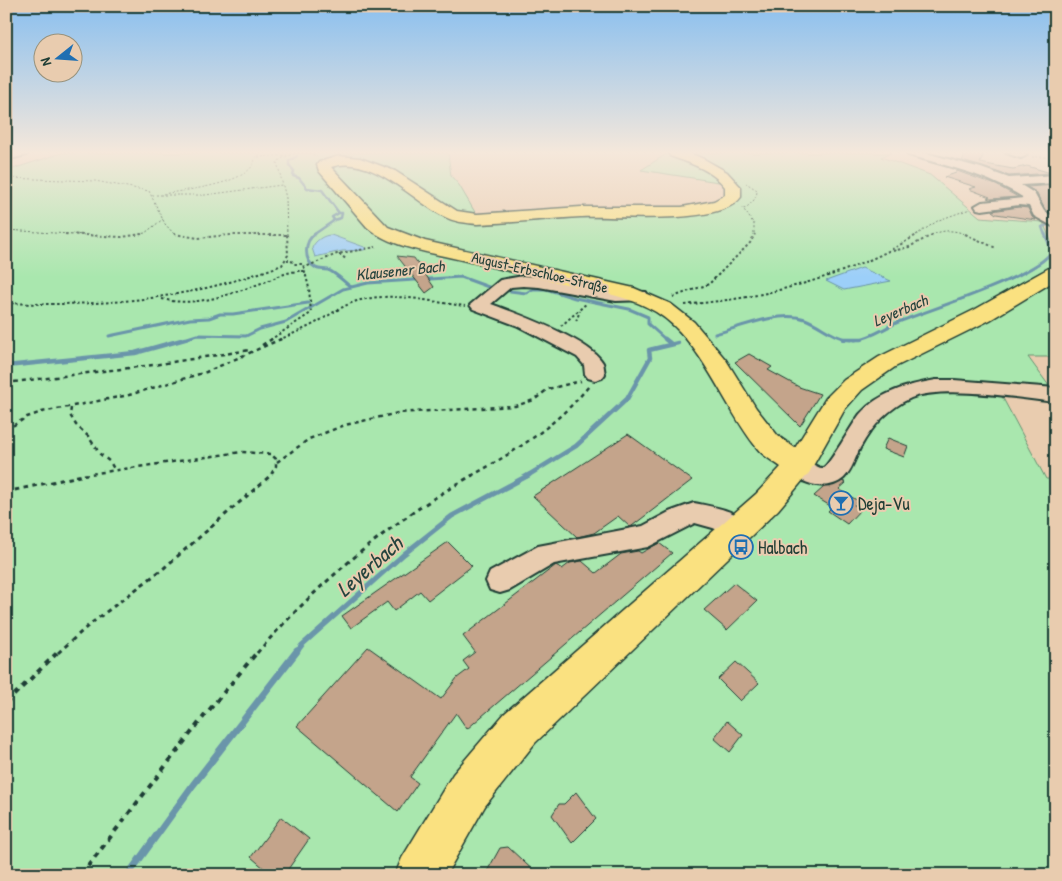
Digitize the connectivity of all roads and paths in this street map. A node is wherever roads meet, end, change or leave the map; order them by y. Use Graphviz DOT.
graph roads {
  1 [pos="161,194"];
  2 [pos="213,194"];
  3 [pos="285,194"];
  4 [pos="347,194"];
  5 [pos="420,194"];
  6 [pos="733,194"];
  7 [pos="1027,194"];
  8 [pos="152,195"];
  9 [pos="157,195"];
  10 [pos="729,200"];
  11 [pos="1034,203"];
  12 [pos="982,206"];
  13 [pos="163,219"];
  14 [pos="1053,222"];
  15 [pos="6,230"];
  16 [pos="286,235"];
  17 [pos="376,247"];
  18 [pos="996,248"];
  19 [pos="891,251"];
  20 [pos="339,254"];
  21 [pos="346,259"];
  22 [pos="287,260"];
  23 [pos="303,268"];
  24 [pos="306,272"];
  25 [pos="1056,272"];
  26 [pos="491,295"];
  27 [pos="640,296"];
  28 [pos="161,299"];
  29 [pos="6,303"];
  30 [pos="588,303"];
  31 [pos="671,306"];
  32 [pos="580,311"];
  33 [pos="576,321"];
  34 [pos="549,335"];
  35 [pos="258,348"];
  36 [pos="594,377"];
  37 [pos="6,383"];
  38 [pos="1056,395"];
  39 [pos="71,408"];
  40 [pos="6,430"];
  41 [pos="276,462"];
  42 [pos="799,466"];
  43 [pos="114,470"];
  44 [pos="6,492"];
  45 [pos="738,529"];
  46 [pos="500,581"];
  47 [pos="6,703"];
  48 [pos="81,875"];
  49 [pos="419,875"];
  1 -- 9 [label="path"];
  2 -- 9 [label="path"];
  3 -- 16 [label="path"];
  4 -- 27 [label="main road, August-Erbschloe-Straße"];
  5 -- 10 [label="main road, August-Erbschloe-Straße"];
  6 -- 10 [label="main road"];
  7 -- 11 [label="street"];
  8 -- 9 [label="path"];
  8 -- 13 [label="path"];
  10 -- 31 [label="path"];
  11 -- 12 [label="street"];
  11 -- 14 [label="street"];
  12 -- 19 [label="path"];
  13 -- 15 [label="path"];
  13 -- 16 [label="path"];
  16 -- 22 [label="path"];
  17 -- 20 [label="path"];
  18 -- 19 [label="path"];
  19 -- 31 [label="path"];
  20 -- 21 [label="path"];
  20 -- 23 [label="path"];
  22 -- 23 [label="path"];
  22 -- 28 [label="path"];
  23 -- 24 [label="path"];
  24 -- 28 [label="path"];
  24 -- 35 [label="path"];
  25 -- 42 [label="main road"];
  26 -- 27 [label="street"];
  26 -- 34 [label="street"];
  26 -- 35 [label="path"];
  27 -- 31 [label="main road, August-Erbschloe-Straße"];
  28 -- 29 [label="path"];
  30 -- 32 [label="path"];
  31 -- 42 [label="main road, August-Erbschloe-Straße"];
  32 -- 33 [label="path"];
  32 -- 34 [label="path"];
  34 -- 36 [label="street"];
  35 -- 37 [label="path"];
  35 -- 39 [label="path"];
  36 -- 41 [label="path"];
  36 -- 48 [label="path"];
  38 -- 42 [label="street"];
  39 -- 40 [label="path"];
  39 -- 43 [label="path"];
  41 -- 43 [label="path"];
  41 -- 47 [label="path"];
  42 -- 45 [label="main road"];
  43 -- 44 [label="path"];
  45 -- 46 [label="street"];
  45 -- 49 [label="main road"];
}
